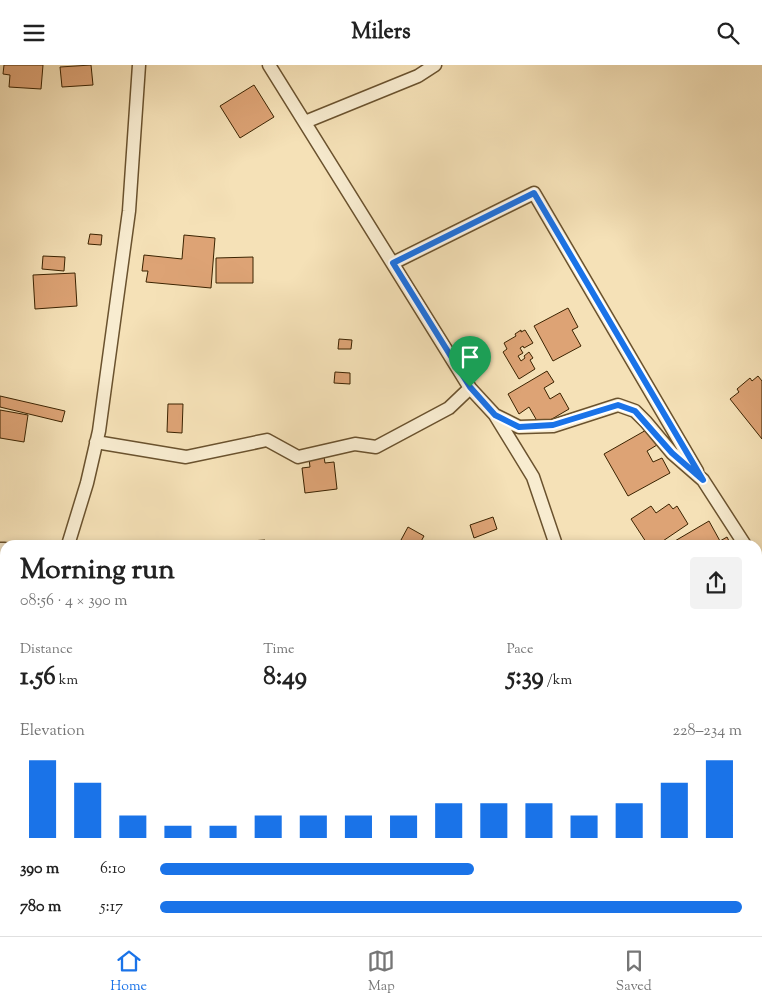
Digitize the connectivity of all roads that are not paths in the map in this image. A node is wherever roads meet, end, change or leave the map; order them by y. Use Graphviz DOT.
graph roads {
  1 [pos="140,65"];
  2 [pos="269,65"];
  3 [pos="435,65"];
  4 [pos="305,122"];
  5 [pos="393,263"];
  6 [pos="470,387"];
  7 [pos="495,415"];
  8 [pos="96,442"];
  9 [pos="703,480"];
  10 [pos="70,540"];
  11 [pos="554,540"];
  12 [pos="742,540"];
  1 -- 8 [label="street"];
  2 -- 4 [label="street"];
  3 -- 4 [label="street"];
  4 -- 5 [label="street"];
  5 -- 6 [label="street"];
  5 -- 9 [label="street"];
  6 -- 7 [label="street"];
  6 -- 8 [label="street"];
  7 -- 9 [label="street"];
  7 -- 11 [label="street"];
  8 -- 10 [label="street"];
  9 -- 12 [label="street"];
}
